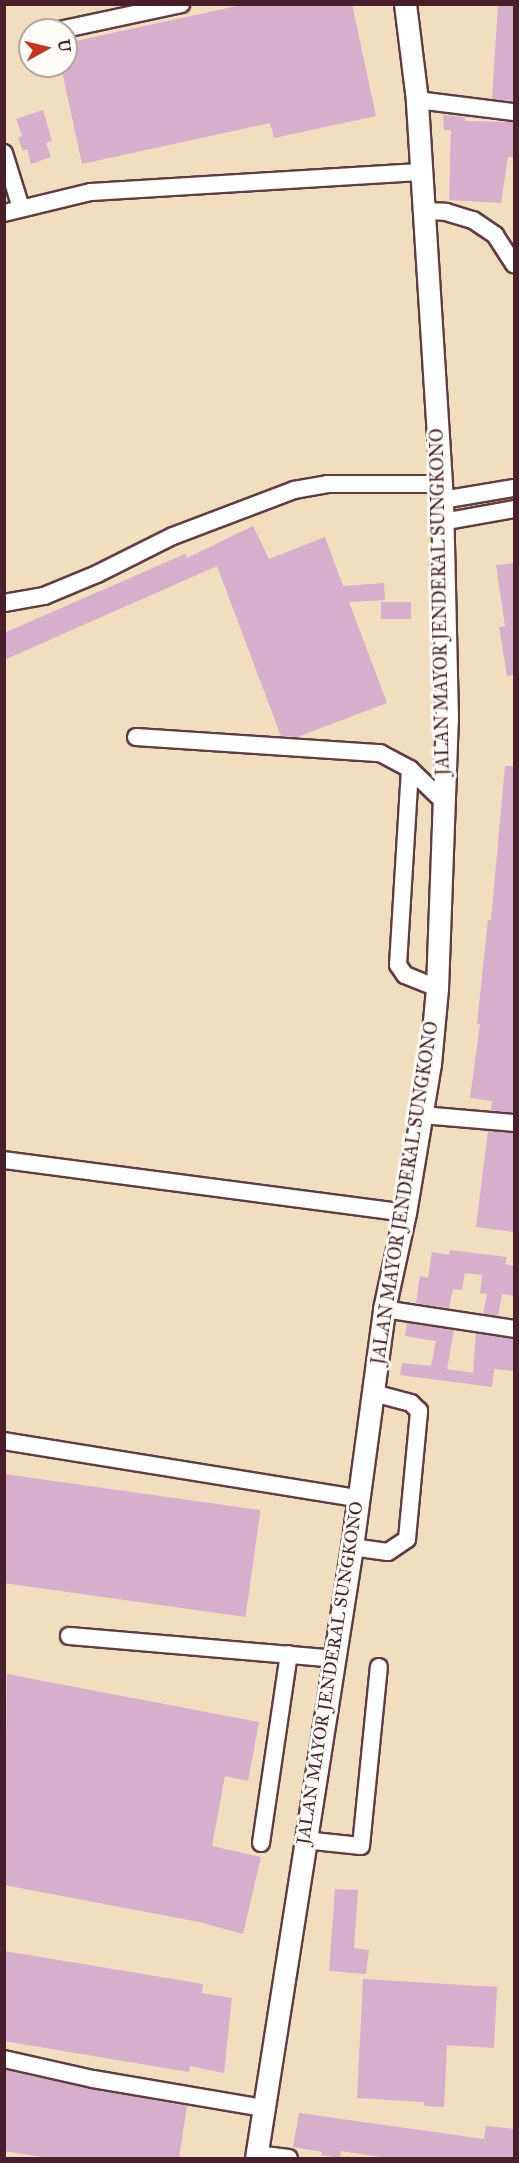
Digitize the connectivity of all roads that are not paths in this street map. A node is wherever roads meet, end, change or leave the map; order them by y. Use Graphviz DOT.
graph roads {
  1 [pos="181,4"];
  2 [pos="405,4"];
  3 [pos="78,26"];
  4 [pos="417,100"];
  5 [pos="514,112"];
  6 [pos="4,153"];
  7 [pos="419,172"];
  8 [pos="21,208"];
  9 [pos="422,212"];
  10 [pos="4,213"];
  11 [pos="514,264"];
  12 [pos="514,488"];
  13 [pos="441,492"];
  14 [pos="514,508"];
  15 [pos="442,522"];
  16 [pos="4,603"];
  17 [pos="136,737"];
  18 [pos="410,769"];
  19 [pos="444,802"];
  20 [pos="437,988"];
  21 [pos="421,1115"];
  22 [pos="514,1123"];
  23 [pos="4,1160"];
  24 [pos="405,1213"];
  25 [pos="384,1309"];
  26 [pos="514,1329"];
  27 [pos="373,1393"];
  28 [pos="4,1441"];
  29 [pos="357,1498"];
  30 [pos="352,1546"];
  31 [pos="69,1636"];
  32 [pos="289,1654"];
  33 [pos="335,1659"];
  34 [pos="379,1666"];
  35 [pos="304,1840"];
  36 [pos="261,1844"];
  37 [pos="4,2059"];
  38 [pos="263,2108"];
  39 [pos="256,2156"];
  40 [pos="289,2158"];
  1 -- 3 [label="street"];
  2 -- 4 [label="main road, JALAN MAYOR JENDERAL SUNGKONO"];
  4 -- 5 [label="street"];
  4 -- 7 [label="main road, JALAN MAYOR JENDERAL SUNGKONO"];
  6 -- 8 [label="street"];
  7 -- 8 [label="street"];
  7 -- 9 [label="main road, JALAN MAYOR JENDERAL SUNGKONO"];
  8 -- 10 [label="street"];
  9 -- 11 [label="street"];
  9 -- 13 [label="main road, JALAN MAYOR JENDERAL SUNGKONO"];
  12 -- 13 [label="street"];
  13 -- 15 [label="main road, JALAN MAYOR JENDERAL SUNGKONO"];
  13 -- 16 [label="street"];
  14 -- 15 [label="street"];
  15 -- 19 [label="main road, JALAN MAYOR JENDERAL SUNGKONO"];
  17 -- 18 [label="street"];
  18 -- 19 [label="street"];
  18 -- 20 [label="street"];
  19 -- 20 [label="main road, JALAN MAYOR JENDERAL SUNGKONO"];
  20 -- 21 [label="main road, JALAN MAYOR JENDERAL SUNGKONO"];
  21 -- 22 [label="street"];
  21 -- 24 [label="main road, JALAN MAYOR JENDERAL SUNGKONO"];
  23 -- 24 [label="street"];
  24 -- 25 [label="main road, JALAN MAYOR JENDERAL SUNGKONO"];
  25 -- 26 [label="street"];
  25 -- 27 [label="main road, JALAN MAYOR JENDERAL SUNGKONO"];
  27 -- 29 [label="main road, JALAN MAYOR JENDERAL SUNGKONO"];
  27 -- 30 [label="street"];
  28 -- 29 [label="street"];
  29 -- 30 [label="main road, JALAN MAYOR JENDERAL SUNGKONO"];
  30 -- 33 [label="main road, JALAN MAYOR JENDERAL SUNGKONO"];
  31 -- 32 [label="street"];
  32 -- 33 [label="street"];
  32 -- 36 [label="street"];
  33 -- 35 [label="main road, JALAN MAYOR JENDERAL SUNGKONO"];
  34 -- 35 [label="street"];
  35 -- 38 [label="main road, JALAN MAYOR JENDERAL SUNGKONO"];
  37 -- 38 [label="street"];
  38 -- 39 [label="main road, JALAN MAYOR JENDERAL SUNGKONO"];
  39 -- 40 [label="street"];
}
